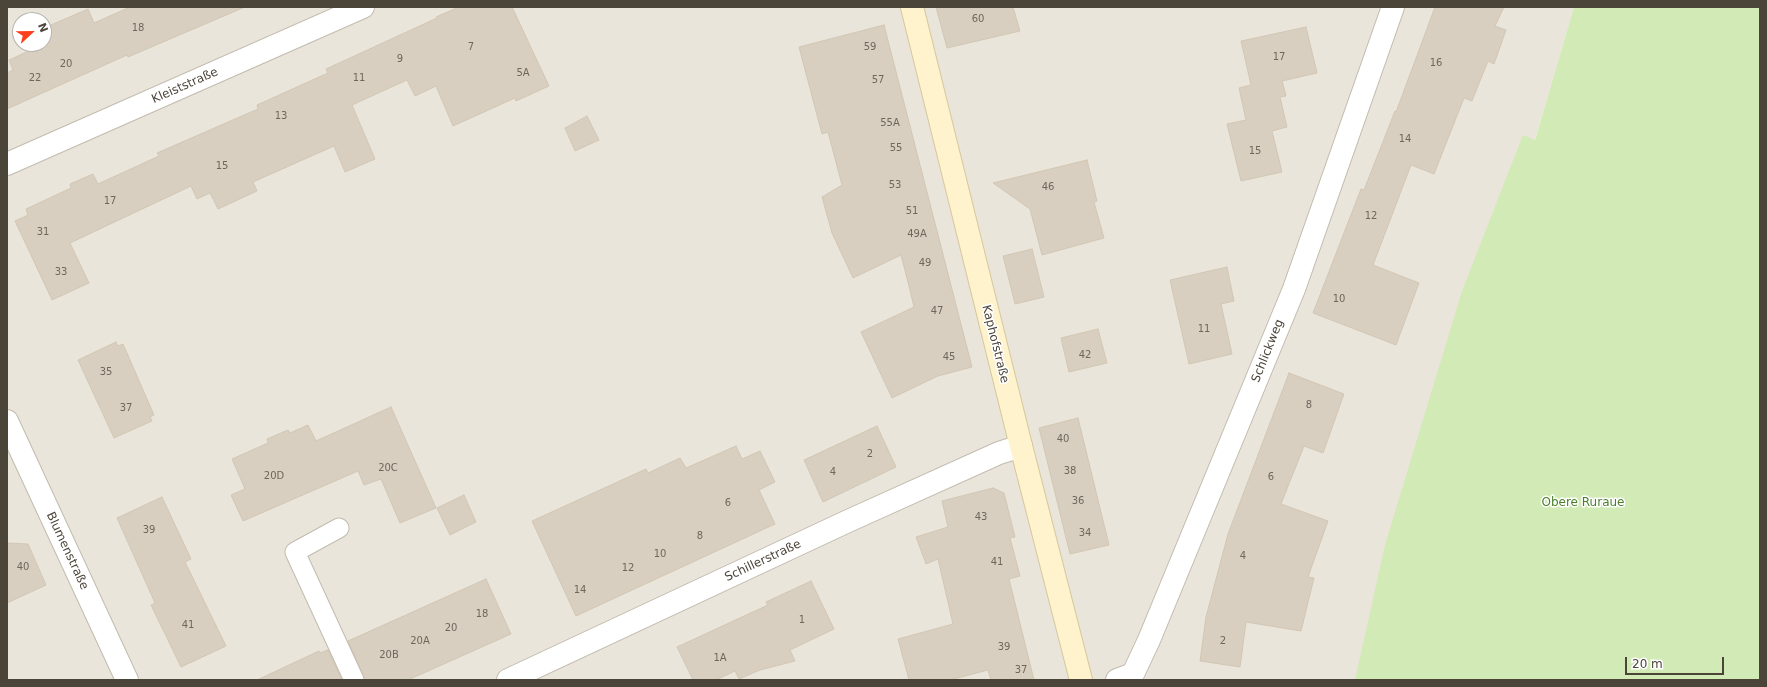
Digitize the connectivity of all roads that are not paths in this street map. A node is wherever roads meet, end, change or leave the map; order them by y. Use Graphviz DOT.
graph roads {
  1 [pos="363,7"];
  2 [pos="912,7"];
  3 [pos="1393,7"];
  4 [pos="7,164"];
  5 [pos="7,421"];
  6 [pos="1021,446"];
  7 [pos="340,528"];
  8 [pos="127,680"];
  9 [pos="354,680"];
  10 [pos="508,680"];
  11 [pos="1082,680"];
  12 [pos="1117,680"];
  1 -- 4 [label="street, Kleiststraße"];
  2 -- 6 [label="main road, Kaphofstraße"];
  3 -- 12 [label="street, Schlickweg"];
  5 -- 8 [label="street, Blumenstraße"];
  6 -- 10 [label="street, Schillerstraße"];
  6 -- 11 [label="main road, Kaphofstraße"];
  7 -- 9 [label="lane"];
}
